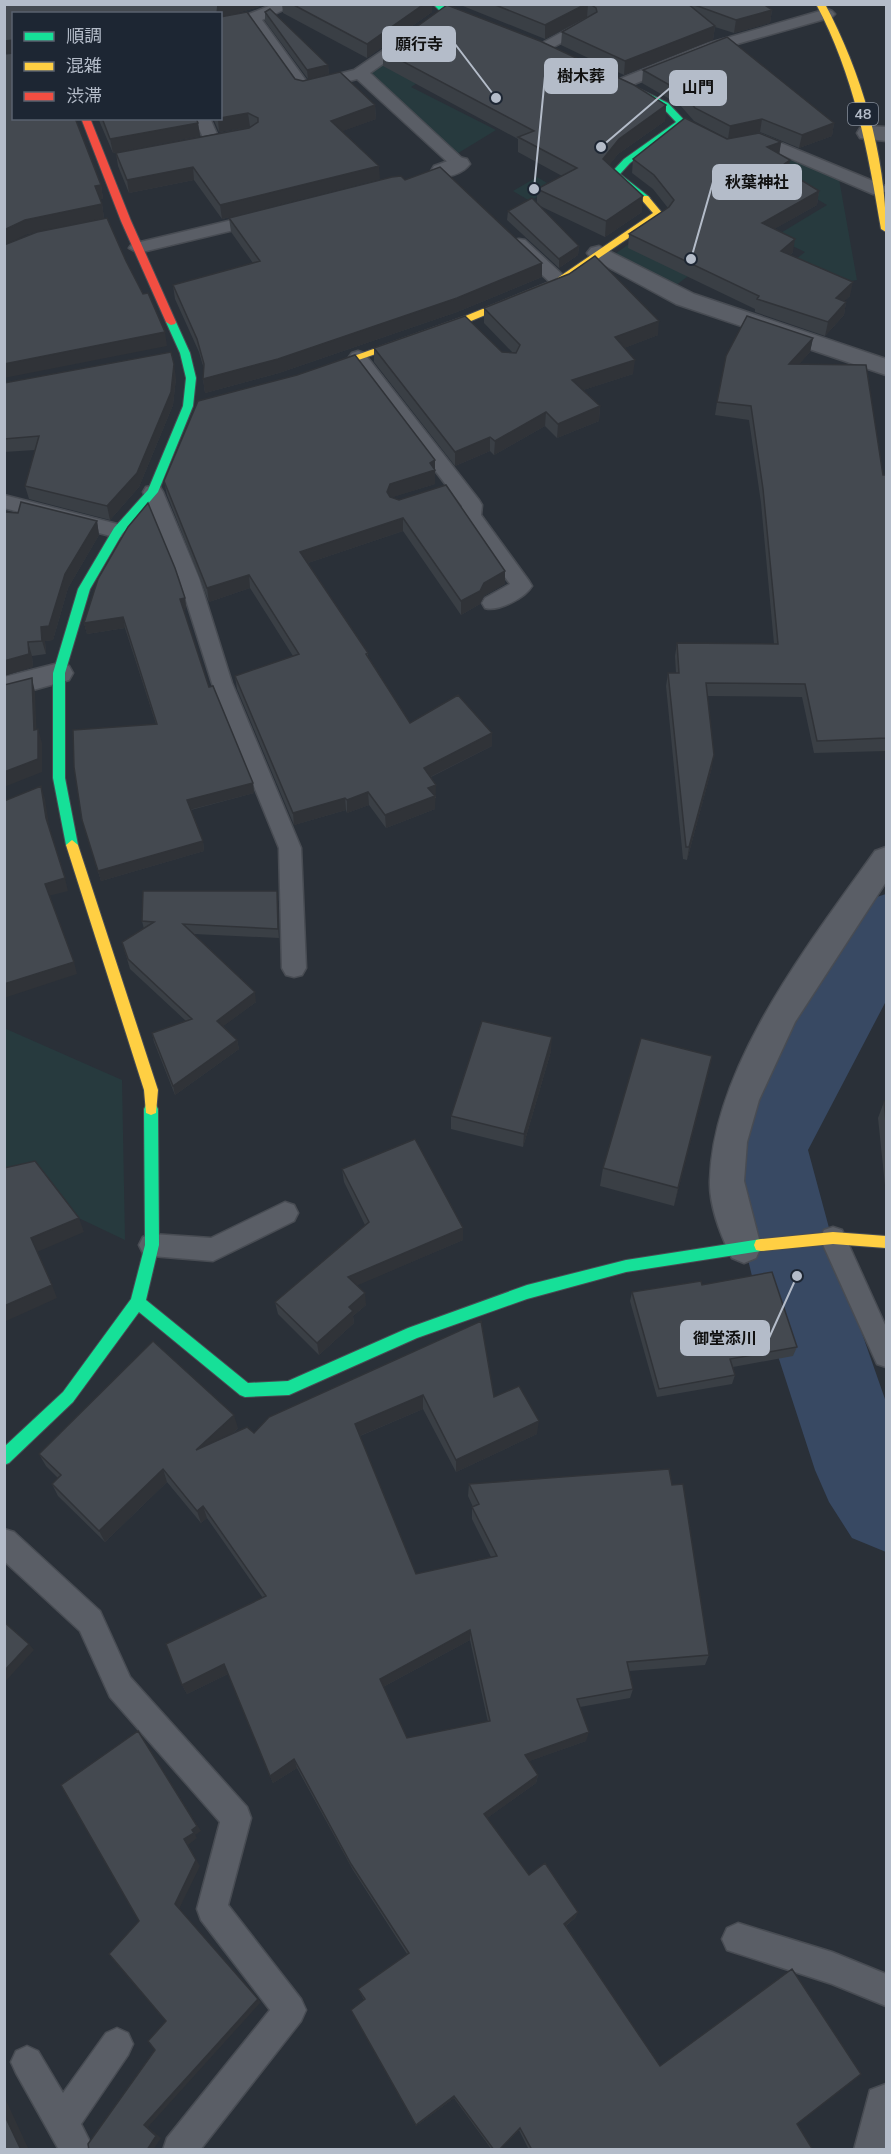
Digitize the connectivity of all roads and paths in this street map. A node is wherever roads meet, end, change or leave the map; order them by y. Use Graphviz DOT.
graph roads {
  1 [pos="289,4"];
  2 [pos="824,7"];
  3 [pos="440,12"];
  4 [pos="253,18"];
  5 [pos="586,24"];
  6 [pos="222,25"];
  7 [pos="494,28"];
  8 [pos="417,32"];
  9 [pos="536,46"];
  10 [pos="561,57"];
  11 [pos="360,73"];
  12 [pos="616,81"];
  13 [pos="86,120"];
  14 [pos="203,120"];
  15 [pos="681,122"];
  16 [pos="699,132"];
  17 [pos="877,134"];
  18 [pos="231,137"];
  19 [pos="212,141"];
  20 [pos="737,144"];
  21 [pos="190,145"];
  22 [pos="124,158"];
  23 [pos="102,162"];
  24 [pos="459,187"];
  25 [pos="879,190"];
  26 [pos="278,214"];
  27 [pos="886,230"];
  28 [pos="509,234"];
  29 [pos="138,248"];
  30 [pos="599,253"];
  31 [pos="559,281"];
  32 [pos="467,319"];
  33 [pos="484,336"];
  34 [pos="358,357"];
  35 [pos="886,367"];
  36 [pos="299,378"];
  37 [pos="206,403"];
  38 [pos="188,406"];
  39 [pos="458,486"];
  40 [pos="153,492"];
  41 [pos="438,492"];
  42 [pos="4,501"];
  43 [pos="118,531"];
  44 [pos="492,603"];
  45 [pos="59,673"];
  46 [pos="4,688"];
  47 [pos="886,859"];
  48 [pos="294,968"];
  49 [pos="285,1213"];
  50 [pos="833,1238"];
  51 [pos="886,1242"];
  52 [pos="152,1245"];
  53 [pos="744,1247"];
  54 [pos="138,1302"];
  55 [pos="886,1355"];
  56 [pos="4,1458"];
  57 [pos="4,1542"];
  58 [pos="738,1939"];
  59 [pos="886,1990"];
  60 [pos="117,2044"];
  61 [pos="27,2062"];
  62 [pos="886,2106"];
  63 [pos="70,2136"];
  64 [pos="179,2150"];
  65 [pos="876,2150"];
  1 -- 4 [label="lane"];
  2 -- 12 [label="lane"];
  2 -- 17 [label="street, 48"];
  3 -- 7 [label="street"];
  4 -- 6 [label="lane"];
  4 -- 11 [label="lane"];
  5 -- 9 [label="lane"];
  8 -- 11 [label="lane"];
  9 -- 10 [label="street"];
  11 -- 24 [label="lane"];
  12 -- 15 [label="street"];
  13 -- 23 [label="street"];
  14 -- 19 [label="lane"];
  15 -- 16 [label="lane"];
  15 -- 30 [label="street"];
  17 -- 25 [label="street, 48"];
  18 -- 19 [label="lane"];
  19 -- 21 [label="lane"];
  20 -- 25 [label="lane"];
  22 -- 23 [label="lane"];
  23 -- 29 [label="street"];
  25 -- 27 [label="street, 48"];
  26 -- 29 [label="lane"];
  28 -- 31 [label="lane"];
  29 -- 38 [label="street"];
  30 -- 31 [label="street"];
  30 -- 35 [label="street"];
  31 -- 32 [label="street"];
  32 -- 33 [label="lane"];
  32 -- 34 [label="street"];
  34 -- 36 [label="street"];
  34 -- 39 [label="lane"];
  37 -- 38 [label="street"];
  38 -- 40 [label="street"];
  39 -- 41 [label="lane"];
  39 -- 44 [label="lane"];
  40 -- 43 [label="street"];
  40 -- 48 [label="lane"];
  42 -- 43 [label="lane"];
  43 -- 45 [label="street"];
  45 -- 46 [label="street"];
  45 -- 52 [label="street"];
  47 -- 53 [label="street"];
  49 -- 52 [label="lane"];
  50 -- 51 [label="street"];
  50 -- 53 [label="street"];
  50 -- 55 [label="lane"];
  52 -- 54 [label="street"];
  53 -- 54 [label="street"];
  54 -- 56 [label="street"];
  57 -- 64 [label="lane"];
  58 -- 59 [label="lane"];
  60 -- 63 [label="lane"];
  61 -- 63 [label="lane"];
  62 -- 65 [label="street"];
}
